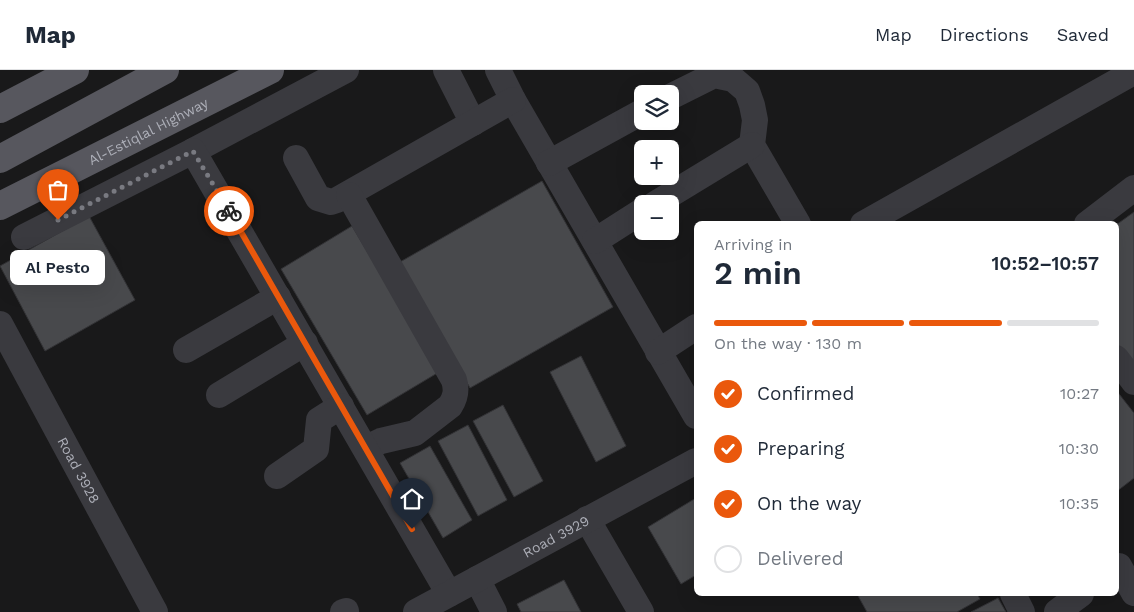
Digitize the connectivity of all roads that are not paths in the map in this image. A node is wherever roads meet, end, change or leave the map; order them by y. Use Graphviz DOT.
graph roads {
  1 [pos="75,70"];
  2 [pos="165,70"];
  3 [pos="270,70"];
  4 [pos="346,70"];
  5 [pos="446,70"];
  6 [pos="498,70"];
  7 [pos="1132,73"];
  8 [pos="679,92"];
  9 [pos="513,100"];
  10 [pos="0,109"];
  11 [pos="634,116"];
  12 [pos="473,123"];
  13 [pos="752,145"];
  14 [pos="193,151"];
  15 [pos="296,158"];
  16 [pos="0,159"];
  17 [pos="549,163"];
  18 [pos="1134,188"];
  19 [pos="26,194"];
  20 [pos="348,195"];
  21 [pos="670,195"];
  22 [pos="0,206"];
  23 [pos="634,217"];
  24 [pos="0,220"];
  25 [pos="796,221"];
  26 [pos="867,221"];
  27 [pos="1091,221"];
  28 [pos="24,237"];
  29 [pos="595,241"];
  30 [pos="278,297"];
  31 [pos="1,327"];
  32 [pos="694,328"];
  33 [pos="305,343"];
  34 [pos="186,350"];
  35 [pos="658,352"];
  36 [pos="1119,362"];
  37 [pos="1134,382"];
  38 [pos="219,395"];
  39 [pos="341,406"];
  40 [pos="694,413"];
  41 [pos="366,448"];
  42 [pos="694,462"];
  43 [pos="276,476"];
  44 [pos="588,520"];
  45 [pos="1123,563"];
  46 [pos="477,579"];
  47 [pos="1134,593"];
  48 [pos="449,594"];
  49 [pos="1014,596"];
  50 [pos="1078,596"];
  51 [pos="156,612"];
  52 [pos="416,612"];
  53 [pos="494,612"];
  54 [pos="641,612"];
  55 [pos="1022,612"];
  56 [pos="1057,612"];
  1 -- 10 [label="main road"];
  2 -- 16 [label="main road"];
  3 -- 19 [label="main road, Al-Estiqlal Highway"];
  4 -- 14 [label="street"];
  5 -- 12 [label="street"];
  6 -- 9 [label="street"];
  7 -- 26 [label="street"];
  8 -- 13 [label="street"];
  9 -- 12 [label="street"];
  9 -- 17 [label="street"];
  11 -- 17 [label="street"];
  12 -- 20 [label="street"];
  13 -- 21 [label="street"];
  13 -- 25 [label="street"];
  14 -- 28 [label="street"];
  14 -- 30 [label="street"];
  15 -- 20 [label="street"];
  17 -- 29 [label="street"];
  18 -- 27 [label="street"];
  19 -- 22 [label="main road, Al-Estiqlal Highway"];
  19 -- 24 [label="street"];
  20 -- 41 [label="street"];
  23 -- 29 [label="street"];
  29 -- 35 [label="street"];
  30 -- 33 [label="street"];
  30 -- 34 [label="street"];
  31 -- 51 [label="street, Road 3928"];
  32 -- 35 [label="street"];
  33 -- 38 [label="street"];
  33 -- 39 [label="street"];
  35 -- 40 [label="street"];
  36 -- 37 [label="street"];
  39 -- 41 [label="street"];
  39 -- 43 [label="street"];
  41 -- 48 [label="street"];
  42 -- 44 [label="street, Road 3929"];
  44 -- 46 [label="street, Road 3929"];
  44 -- 54 [label="street"];
  45 -- 47 [label="street"];
  46 -- 48 [label="street, Road 3929"];
  46 -- 53 [label="street"];
  48 -- 52 [label="street, Road 3929"];
  49 -- 55 [label="street"];
  50 -- 56 [label="street"];
}
